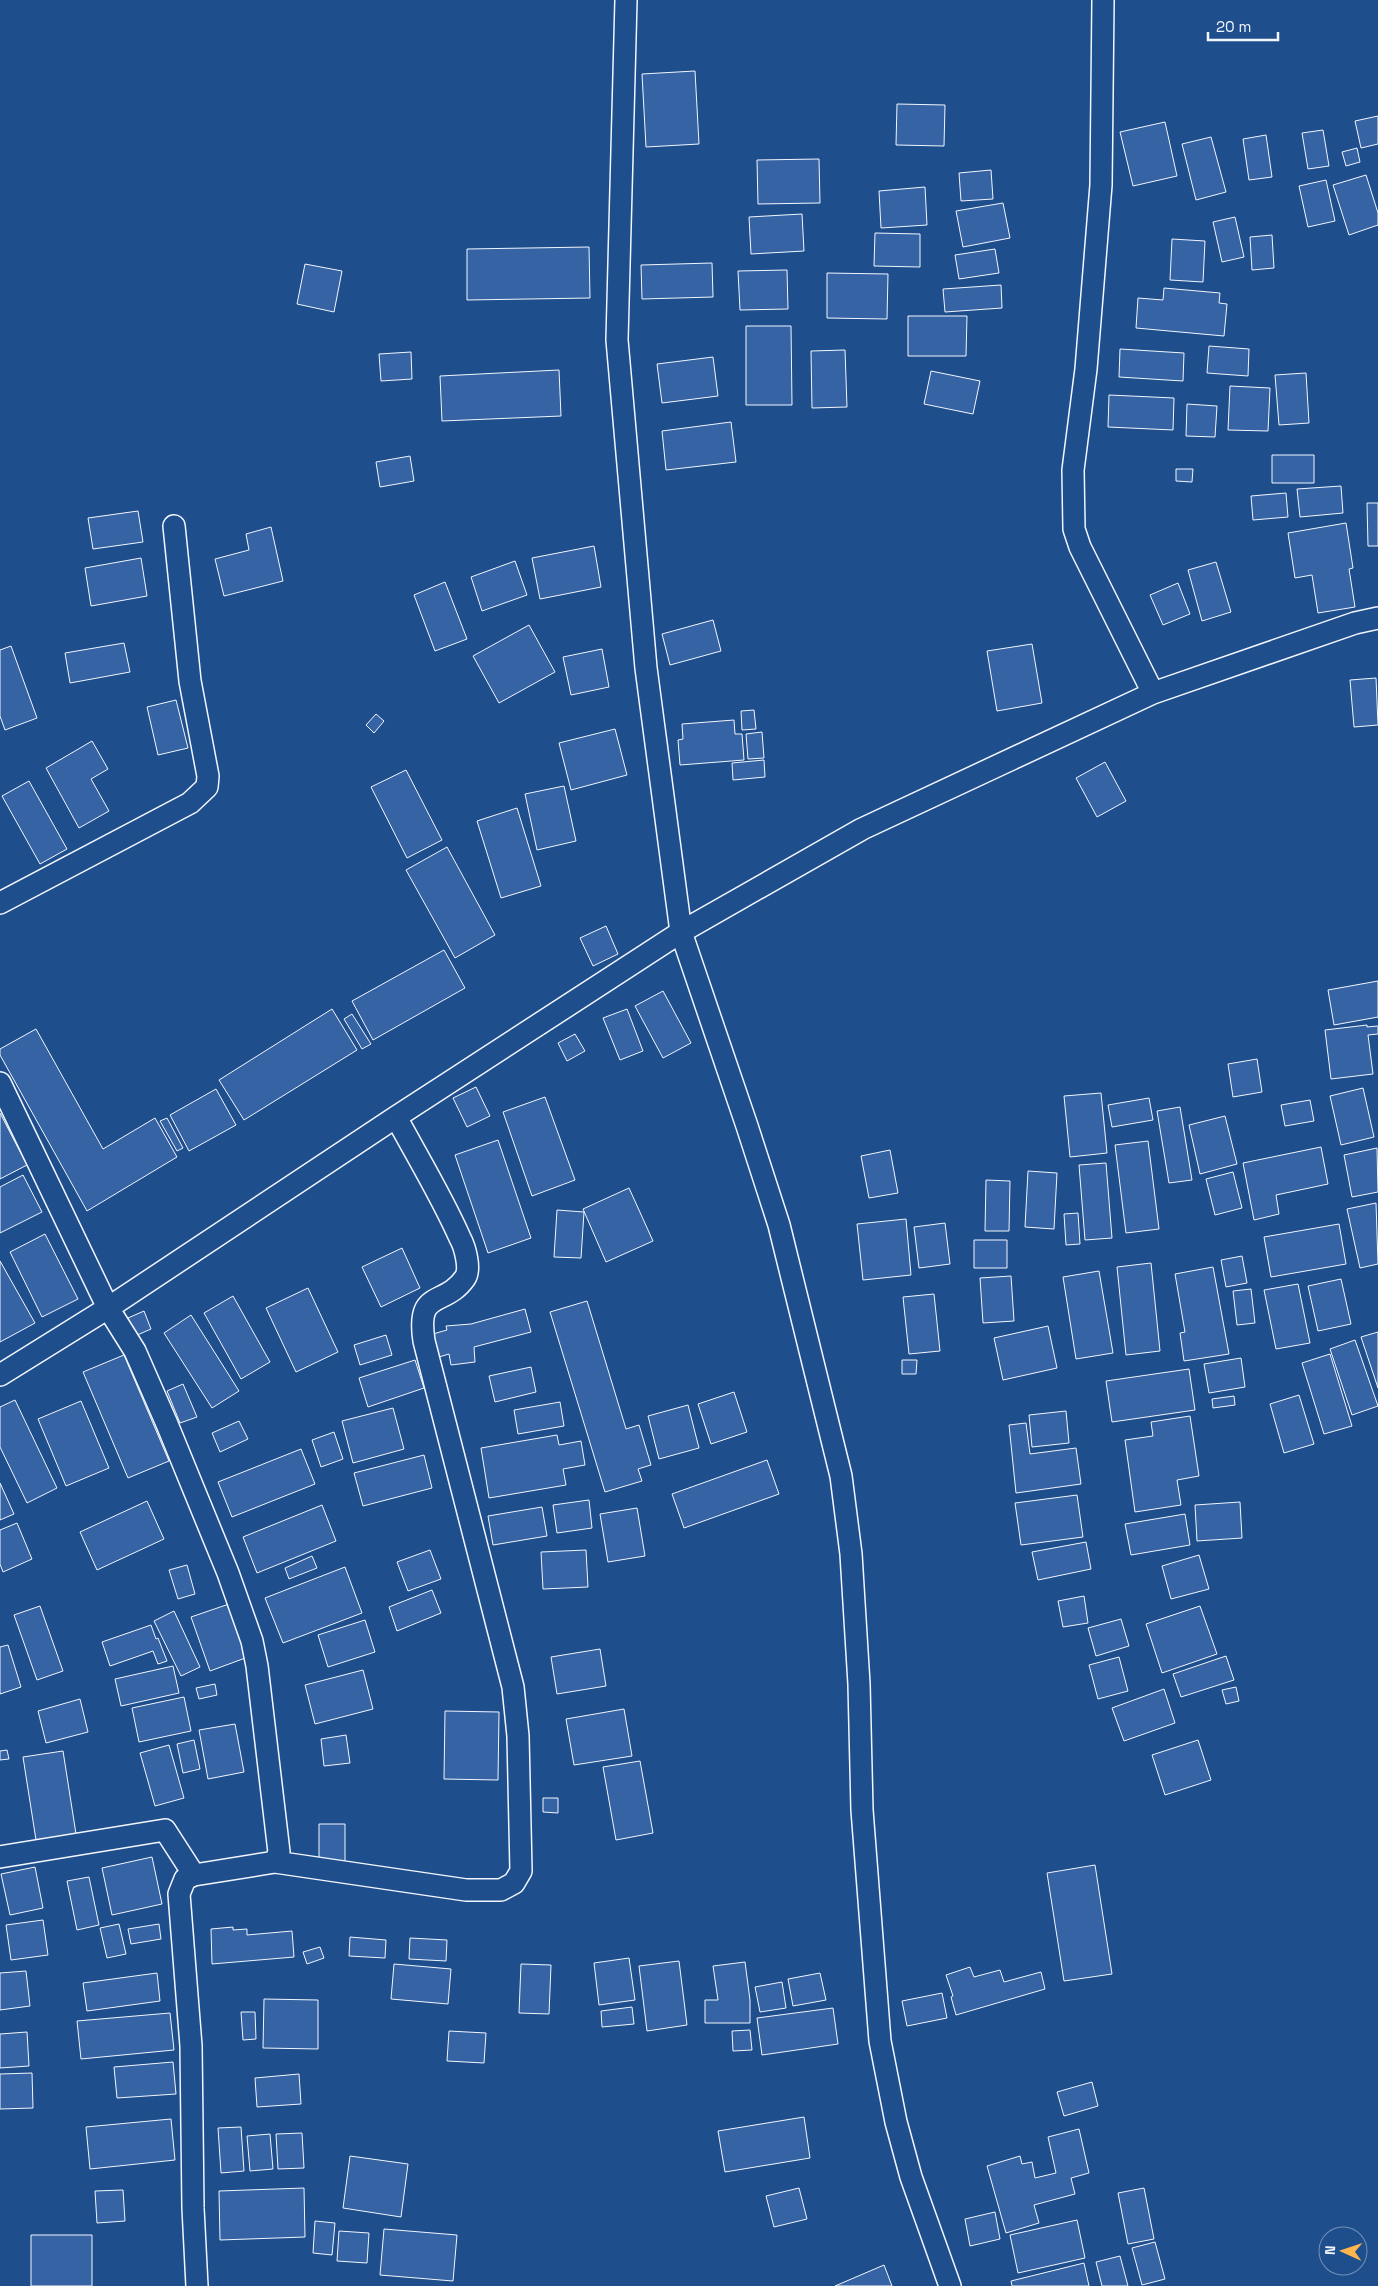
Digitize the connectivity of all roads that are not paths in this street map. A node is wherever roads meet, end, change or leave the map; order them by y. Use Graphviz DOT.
graph roads {
  1 [pos="626,0"];
  2 [pos="1103,0"];
  3 [pos="174,526"];
  4 [pos="1378,618"];
  5 [pos="1153,693"];
  6 [pos="0,903"];
  7 [pos="681,932"];
  8 [pos="0,1083"];
  9 [pos="396,1117"];
  10 [pos="108,1308"];
  11 [pos="0,1375"];
  12 [pos="0,1857"];
  13 [pos="275,1862"];
  14 [pos="194,1875"];
  15 [pos="197,2286"];
  16 [pos="950,2286"];
  1 -- 7 [label="street"];
  2 -- 5 [label="street"];
  3 -- 6 [label="street"];
  4 -- 5 [label="street"];
  5 -- 7 [label="street"];
  7 -- 9 [label="street"];
  7 -- 16 [label="street"];
  8 -- 10 [label="street"];
  9 -- 10 [label="street"];
  9 -- 13 [label="street"];
  10 -- 11 [label="street"];
  10 -- 13 [label="street"];
  12 -- 14 [label="street"];
  13 -- 14 [label="street"];
  14 -- 15 [label="street"];
}
